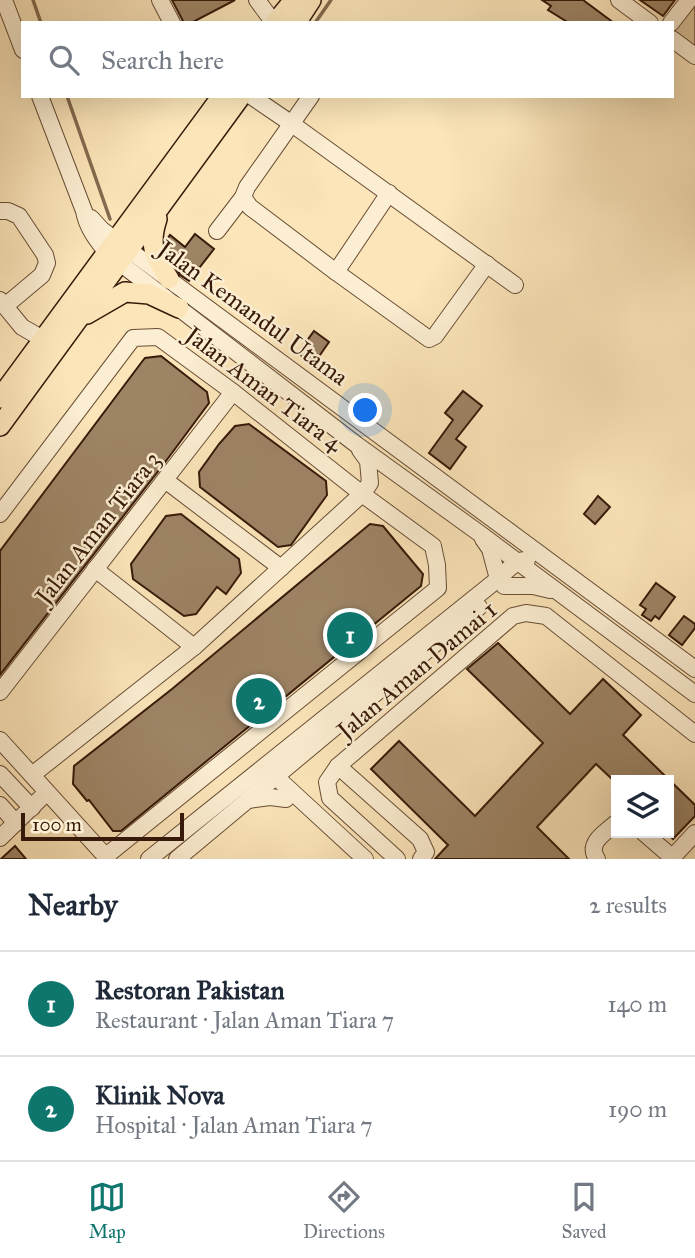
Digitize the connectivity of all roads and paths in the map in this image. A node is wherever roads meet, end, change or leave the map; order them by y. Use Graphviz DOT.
graph roads {
  1 [pos="4,0"];
  2 [pos="160,0"];
  3 [pos="257,0"];
  4 [pos="294,0"];
  5 [pos="311,0"];
  6 [pos="619,0"];
  7 [pos="689,0"];
  8 [pos="171,21"];
  9 [pos="273,21"];
  10 [pos="277,21"];
  11 [pos="297,21"];
  12 [pos="647,21"];
  13 [pos="673,21"];
  14 [pos="674,40"];
  15 [pos="21,45"];
  16 [pos="695,56"];
  17 [pos="41,98"];
  18 [pos="219,98"];
  19 [pos="240,98"];
  20 [pos="254,98"];
  21 [pos="310,98"];
  22 [pos="292,124"];
  23 [pos="389,193"];
  24 [pos="243,197"];
  25 [pos="160,208"];
  26 [pos="0,211"];
  27 [pos="217,232"];
  28 [pos="118,252"];
  29 [pos="487,264"];
  30 [pos="336,272"];
  31 [pos="169,279"];
  32 [pos="515,285"];
  33 [pos="2,303"];
  34 [pos="179,308"];
  35 [pos="80,318"];
  36 [pos="43,339"];
  37 [pos="233,392"];
  38 [pos="0,398"];
  39 [pos="0,426"];
  40 [pos="357,445"];
  41 [pos="165,480"];
  42 [pos="362,494"];
  43 [pos="0,514"];
  44 [pos="501,524"];
  45 [pos="479,533"];
  46 [pos="521,562"];
  47 [pos="281,568"];
  48 [pos="560,568"];
  49 [pos="95,569"];
  50 [pos="501,583"];
  51 [pos="556,590"];
  52 [pos="413,609"];
  53 [pos="428,634"];
  54 [pos="194,648"];
  55 [pos="692,661"];
  56 [pos="0,692"];
  57 [pos="695,694"];
  58 [pos="695,734"];
  59 [pos="0,740"];
  60 [pos="274,758"];
  61 [pos="299,758"];
  62 [pos="338,766"];
  63 [pos="0,774"];
  64 [pos="32,775"];
  65 [pos="251,776"];
  66 [pos="271,778"];
  67 [pos="47,792"];
  68 [pos="291,798"];
  69 [pos="248,800"];
  70 [pos="0,805"];
  71 [pos="32,808"];
  72 [pos="16,823"];
  73 [pos="611,828"];
  74 [pos="695,833"];
  75 [pos="0,838"];
  76 [pos="650,838"];
  77 [pos="107,858"];
  78 [pos="672,858"];
  79 [pos="149,859"];
  80 [pos="177,859"];
  81 [pos="353,859"];
  82 [pos="366,859"];
  83 [pos="397,859"];
  84 [pos="421,859"];
  85 [pos="597,859"];
  1 -- 15 [label="street"];
  2 -- 8 [label="street"];
  3 -- 9 [label="street"];
  4 -- 10 [label="main road"];
  5 -- 11 [label="main road"];
  6 -- 12 [label="street"];
  7 -- 13 [label="street"];
  14 -- 16 [label="street"];
  17 -- 28 [label="street"];
  18 -- 28 [label="main road"];
  19 -- 25 [label="main road"];
  20 -- 22 [label="street"];
  21 -- 22 [label="street"];
  22 -- 23 [label="street"];
  22 -- 24 [label="street"];
  23 -- 29 [label="street"];
  23 -- 30 [label="street"];
  24 -- 27 [label="street"];
  24 -- 30 [label="street"];
  25 -- 28 [label="main road"];
  25 -- 31 [label="main road"];
  26 -- 33 [label="street"];
  28 -- 31 [label="street, Jalan Kemandul Utama"];
  28 -- 34 [label="street, Jalan Kemandul Utama"];
  28 -- 35 [label="main road"];
  28 -- 36 [label="main road"];
  29 -- 30 [label="street"];
  29 -- 32 [label="street"];
  31 -- 44 [label="street, Jalan Kemandul Utama"];
  33 -- 36 [label="street"];
  34 -- 35 [label="main road"];
  34 -- 40 [label="street, Jalan Kemandul Utama"];
  35 -- 39 [label="main road"];
  36 -- 38 [label="main road"];
  37 -- 41 [label="street, Jalan Aman Tiara 3"];
  37 -- 42 [label="street, Jalan Aman Tiara 4"];
  37 -- 43 [label="street, Jalan Aman Tiara 4"];
  40 -- 42 [label="street"];
  40 -- 45 [label="street, Jalan Kemandul Utama"];
  41 -- 47 [label="street"];
  41 -- 49 [label="street, Jalan Aman Tiara 3"];
  42 -- 47 [label="street"];
  42 -- 52 [label="street, Jalan Aman Tiara 4"];
  44 -- 46 [label="street, Jalan Kemandul Utama"];
  44 -- 48 [label="street"];
  45 -- 46 [label="street, Jalan Kemandul Utama"];
  45 -- 50 [label="street"];
  46 -- 48 [label="street"];
  46 -- 50 [label="street"];
  46 -- 51 [label="street, Jalan Kemandul Utama"];
  47 -- 54 [label="street"];
  48 -- 55 [label="street"];
  49 -- 54 [label="street"];
  49 -- 56 [label="street, Jalan Aman Tiara 3"];
  50 -- 51 [label="street"];
  50 -- 53 [label="street"];
  50 -- 61 [label="street"];
  51 -- 57 [label="street, Jalan Kemandul Utama"];
  52 -- 53 [label="street"];
  52 -- 77 [label="street"];
  53 -- 60 [label="street"];
  54 -- 64 [label="street"];
  58 -- 62 [label="street, Jalan Aman Damai 1"];
  59 -- 64 [label="street"];
  60 -- 65 [label="street"];
  60 -- 66 [label="street"];
  61 -- 66 [label="street"];
  61 -- 68 [label="street"];
  62 -- 83 [label="street, Jalan Aman Damai 1"];
  62 -- 84 [label="street"];
  63 -- 71 [label="street"];
  64 -- 67 [label="street"];
  65 -- 66 [label="street"];
  65 -- 79 [label="street"];
  66 -- 68 [label="street"];
  66 -- 69 [label="street"];
  67 -- 71 [label="street"];
  67 -- 77 [label="street"];
  68 -- 69 [label="street"];
  68 -- 81 [label="street"];
  68 -- 82 [label="street"];
  69 -- 80 [label="street"];
  70 -- 72 [label="street"];
  71 -- 72 [label="street"];
  72 -- 75 [label="street"];
  73 -- 85 [label="street"];
  74 -- 78 [label="street"];
  76 -- 78 [label="street"];
}
